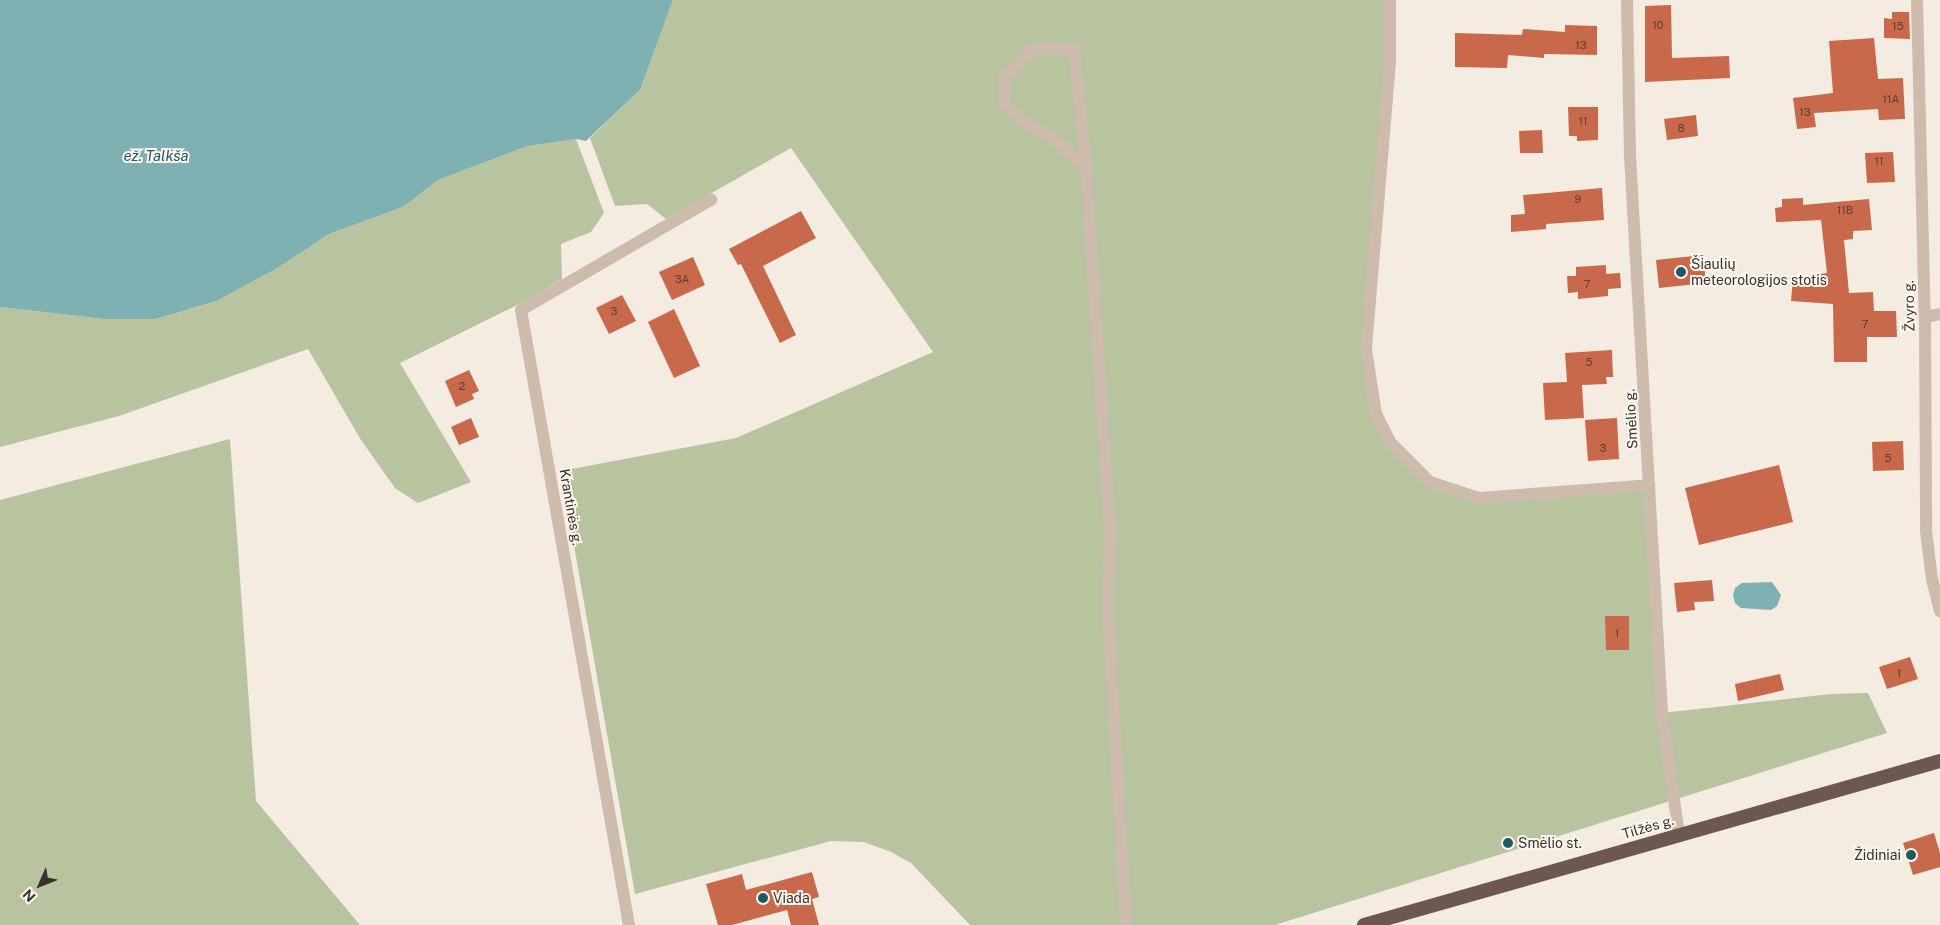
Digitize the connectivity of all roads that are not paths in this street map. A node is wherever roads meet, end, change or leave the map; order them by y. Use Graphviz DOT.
graph roads {
  1 [pos="1390,0"];
  2 [pos="1627,0"];
  3 [pos="1917,0"];
  4 [pos="1086,167"];
  5 [pos="711,200"];
  6 [pos="1940,314"];
  7 [pos="1924,317"];
  8 [pos="1650,485"];
  9 [pos="1940,611"];
  10 [pos="1940,761"];
  11 [pos="1679,835"];
  12 [pos="629,925"];
  13 [pos="1126,925"];
  14 [pos="1364,925"];
  1 -- 8 [label="street"];
  2 -- 8 [label="street, Smėlio g."];
  3 -- 7 [label="street, Žvyro g."];
  4 -- 4 [label="street"];
  4 -- 13 [label="street"];
  5 -- 12 [label="street, Krantinės g."];
  6 -- 7 [label="street"];
  7 -- 9 [label="street, Žvyro g."];
  8 -- 11 [label="street, Smėlio g."];
  10 -- 11 [label="highway, Tilžės g."];
  11 -- 14 [label="highway, Tilžės g."];
}
